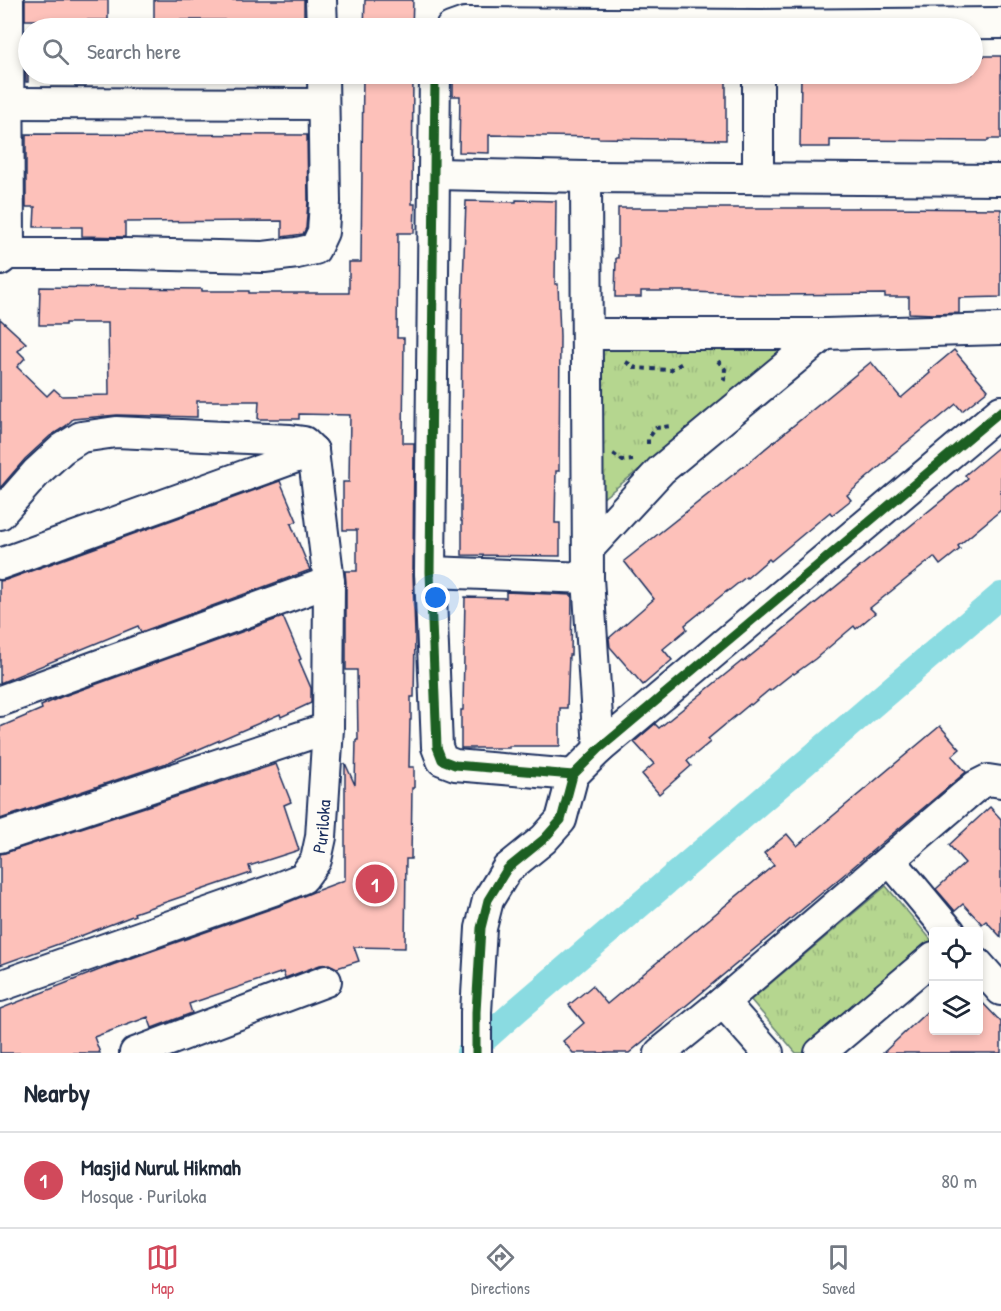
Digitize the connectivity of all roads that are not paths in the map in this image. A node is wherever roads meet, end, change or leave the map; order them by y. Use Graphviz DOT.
graph roads {
  1 [pos="8,0"];
  2 [pos="321,0"];
  3 [pos="322,18"];
  4 [pos="983,23"];
  5 [pos="1001,23"];
  6 [pos="323,84"];
  7 [pos="435,84"];
  8 [pos="758,84"];
  9 [pos="4,103"];
  10 [pos="323,104"];
  11 [pos="435,174"];
  12 [pos="586,177"];
  13 [pos="758,177"];
  14 [pos="1001,180"];
  15 [pos="3,256"];
  16 [pos="1001,329"];
  17 [pos="587,334"];
  18 [pos="825,334"];
  19 [pos="1001,411"];
  20 [pos="313,451"];
  21 [pos="0,514"];
  22 [pos="588,563"];
  23 [pos="0,564"];
  24 [pos="430,572"];
  25 [pos="329,582"];
  26 [pos="0,701"];
  27 [pos="327,728"];
  28 [pos="599,748"];
  29 [pos="573,775"];
  30 [pos="1001,782"];
  31 [pos="0,837"];
  32 [pos="890,860"];
  33 [pos="946,927"];
  34 [pos="929,960"];
  35 [pos="983,970"];
  36 [pos="326,981"];
  37 [pos="0,986"];
  38 [pos="1001,990"];
  39 [pos="723,1002"];
  40 [pos="135,1053"];
  41 [pos="477,1053"];
  42 [pos="660,1053"];
  43 [pos="768,1053"];
  44 [pos="820,1053"];
  1 -- 9 [label="street"];
  2 -- 3 [label="street"];
  4 -- 5 [label="street"];
  6 -- 10 [label="street"];
  7 -- 11 [label="street"];
  8 -- 13 [label="street"];
  9 -- 10 [label="street"];
  9 -- 15 [label="street"];
  10 -- 15 [label="street"];
  11 -- 12 [label="street"];
  11 -- 24 [label="street"];
  12 -- 13 [label="street"];
  12 -- 17 [label="street"];
  13 -- 14 [label="street"];
  16 -- 18 [label="street"];
  17 -- 18 [label="street"];
  17 -- 22 [label="street"];
  18 -- 22 [label="street"];
  19 -- 28 [label="street"];
  20 -- 21 [label="street"];
  20 -- 23 [label="street"];
  20 -- 25 [label="street, Puriloka"];
  22 -- 24 [label="street"];
  22 -- 28 [label="street"];
  24 -- 29 [label="street"];
  25 -- 26 [label="street"];
  25 -- 27 [label="street, Puriloka"];
  27 -- 31 [label="street"];
  27 -- 37 [label="street, Puriloka"];
  28 -- 29 [label="street"];
  29 -- 41 [label="street"];
  30 -- 32 [label="street"];
  32 -- 33 [label="street"];
  32 -- 39 [label="street"];
  34 -- 44 [label="street"];
  35 -- 38 [label="street"];
  36 -- 40 [label="street"];
  39 -- 42 [label="street"];
  39 -- 43 [label="street"];
}
